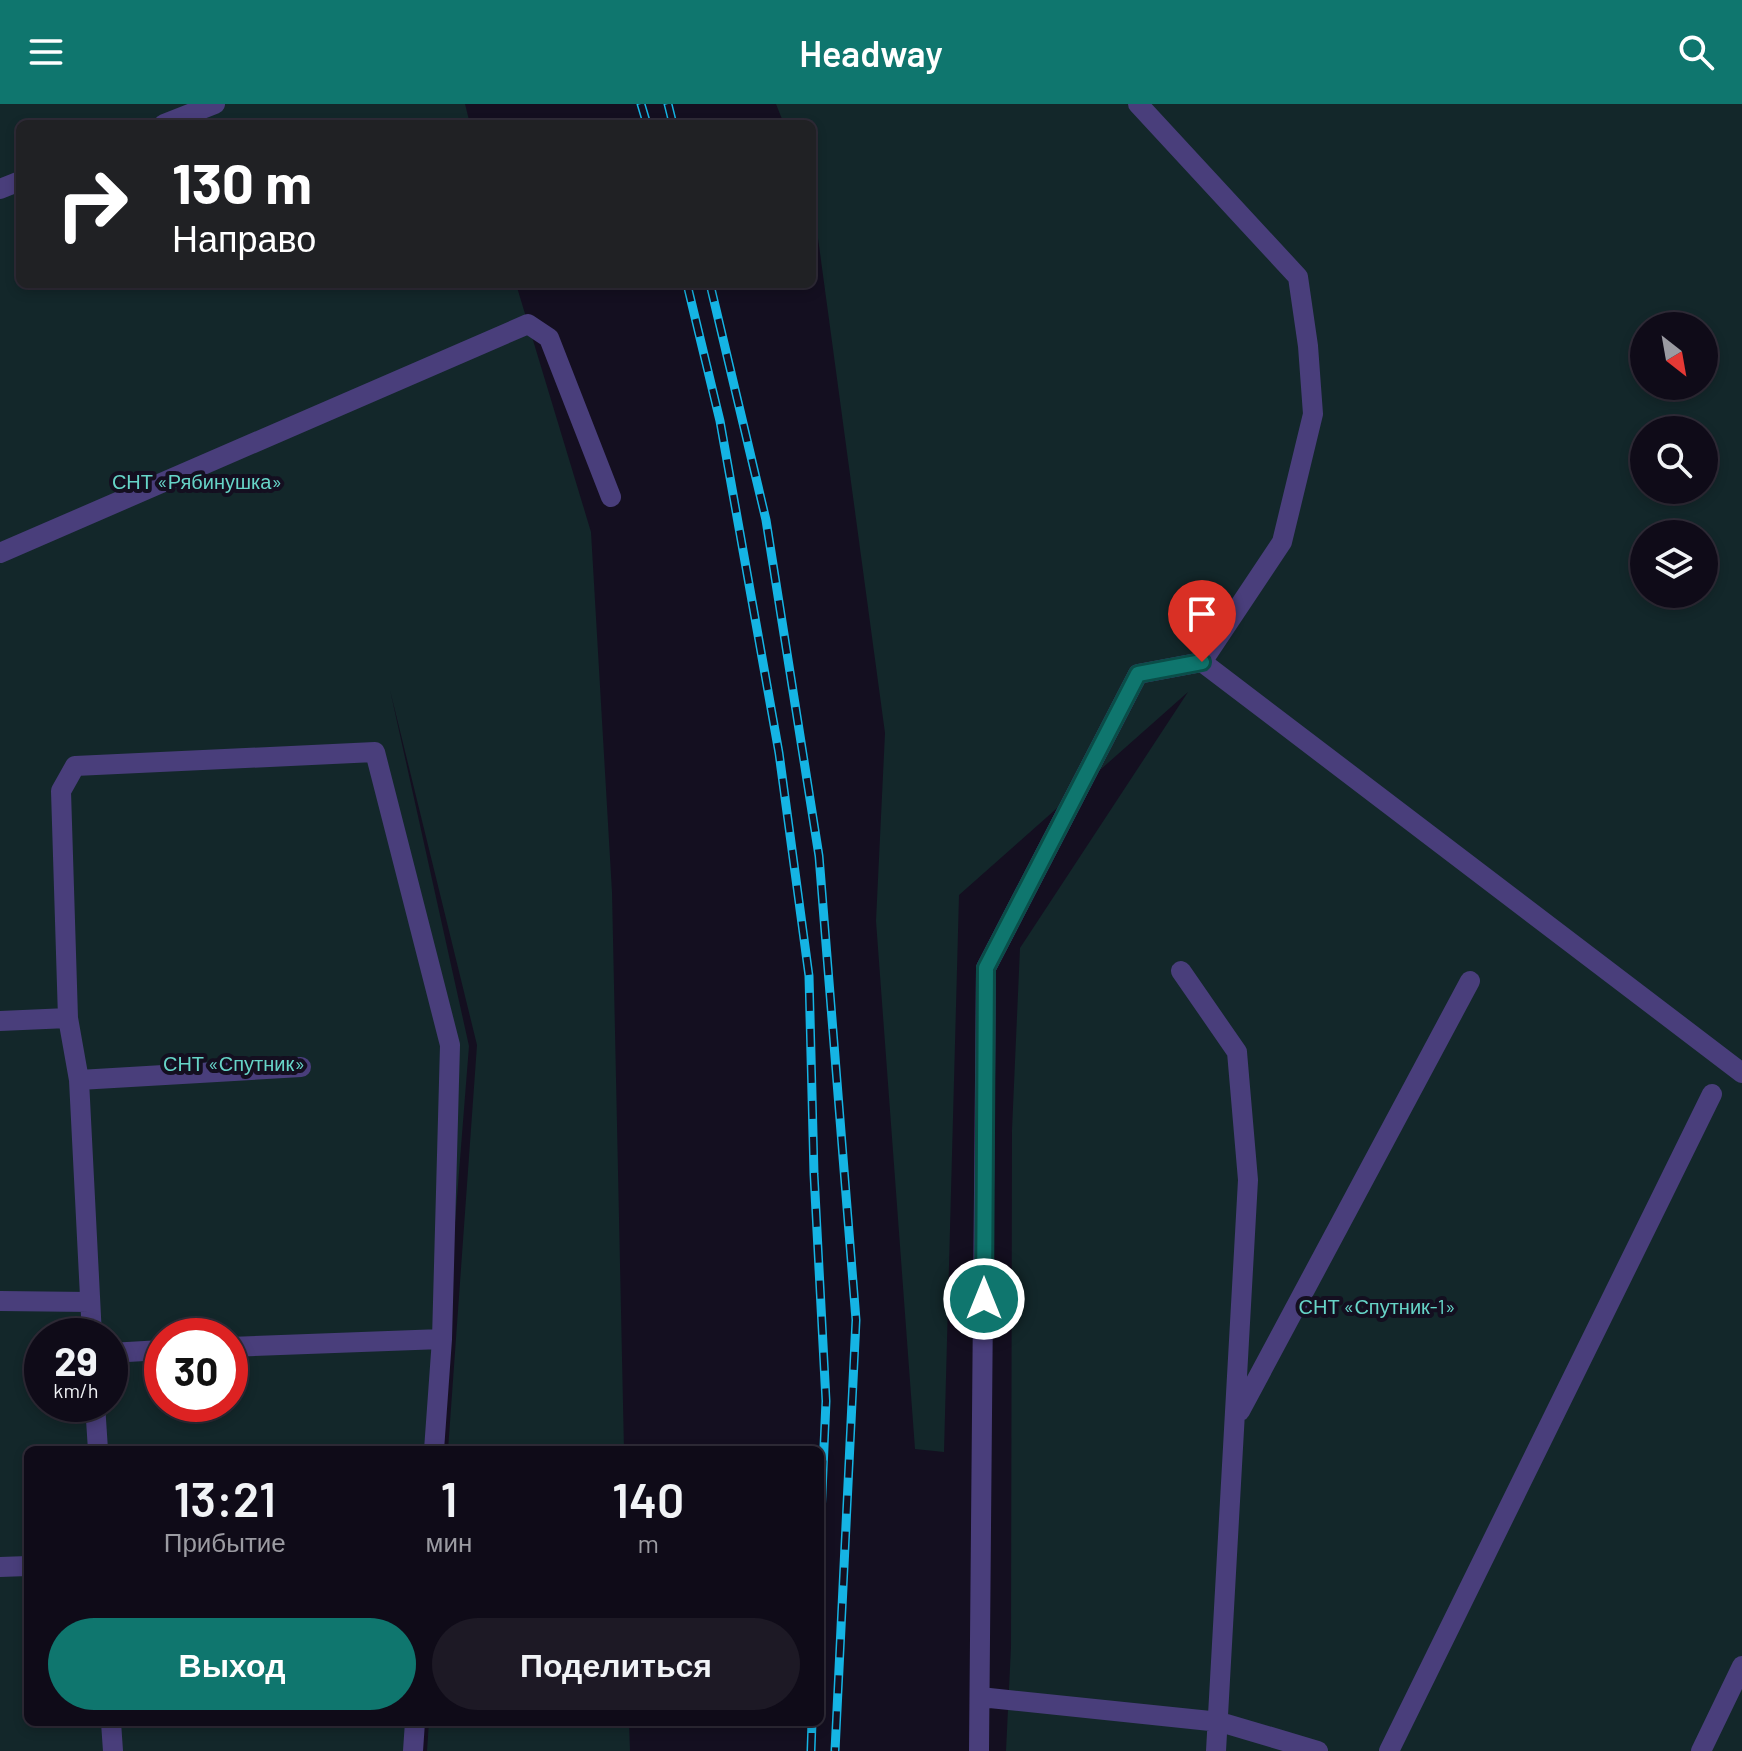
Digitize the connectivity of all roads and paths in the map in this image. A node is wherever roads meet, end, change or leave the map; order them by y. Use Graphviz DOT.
graph roads {
  1 [pos="215,104"];
  2 [pos="1138,104"];
  3 [pos="174,120"];
  4 [pos="611,497"];
  5 [pos="0,553"];
  6 [pos="1202,662"];
  7 [pos="1181,971"];
  8 [pos="1470,981"];
  9 [pos="68,1018"];
  10 [pos="0,1021"];
  11 [pos="301,1067"];
  12 [pos="1742,1073"];
  13 [pos="79,1080"];
  14 [pos="1712,1094"];
  15 [pos="0,1301"];
  16 [pos="90,1302"];
  17 [pos="91,1318"];
  18 [pos="442,1339"];
  19 [pos="248,1346"];
  20 [pos="1235,1419"];
  21 [pos="96,1422"];
  22 [pos="98,1446"];
  23 [pos="434,1446"];
  24 [pos="24,1566"];
  25 [pos="0,1567"];
  26 [pos="1742,1666"];
  27 [pos="980,1697"];
  28 [pos="1220,1722"];
  29 [pos="111,1726"];
  30 [pos="415,1726"];
  31 [pos="113,1751"];
  32 [pos="413,1751"];
  33 [pos="979,1751"];
  34 [pos="1216,1751"];
  35 [pos="1318,1751"];
  36 [pos="1389,1751"];
  37 [pos="1701,1751"];
  1 -- 3 [label="street"];
  2 -- 6 [label="street"];
  4 -- 5 [label="street"];
  6 -- 12 [label="street"];
  6 -- 27 [label="street"];
  7 -- 20 [label="street"];
  8 -- 20 [label="street"];
  9 -- 10 [label="street"];
  9 -- 13 [label="street"];
  9 -- 18 [label="street"];
  11 -- 13 [label="street"];
  13 -- 16 [label="street"];
  14 -- 36 [label="street"];
  15 -- 16 [label="street"];
  16 -- 17 [label="street"];
  18 -- 19 [label="street"];
  18 -- 23 [label="street"];
  20 -- 28 [label="street"];
  21 -- 22 [label="street"];
  24 -- 25 [label="street"];
  26 -- 37 [label="street"];
  27 -- 28 [label="street"];
  27 -- 33 [label="street"];
  28 -- 34 [label="street"];
  28 -- 35 [label="street"];
  29 -- 31 [label="street"];
  30 -- 32 [label="street"];
}
